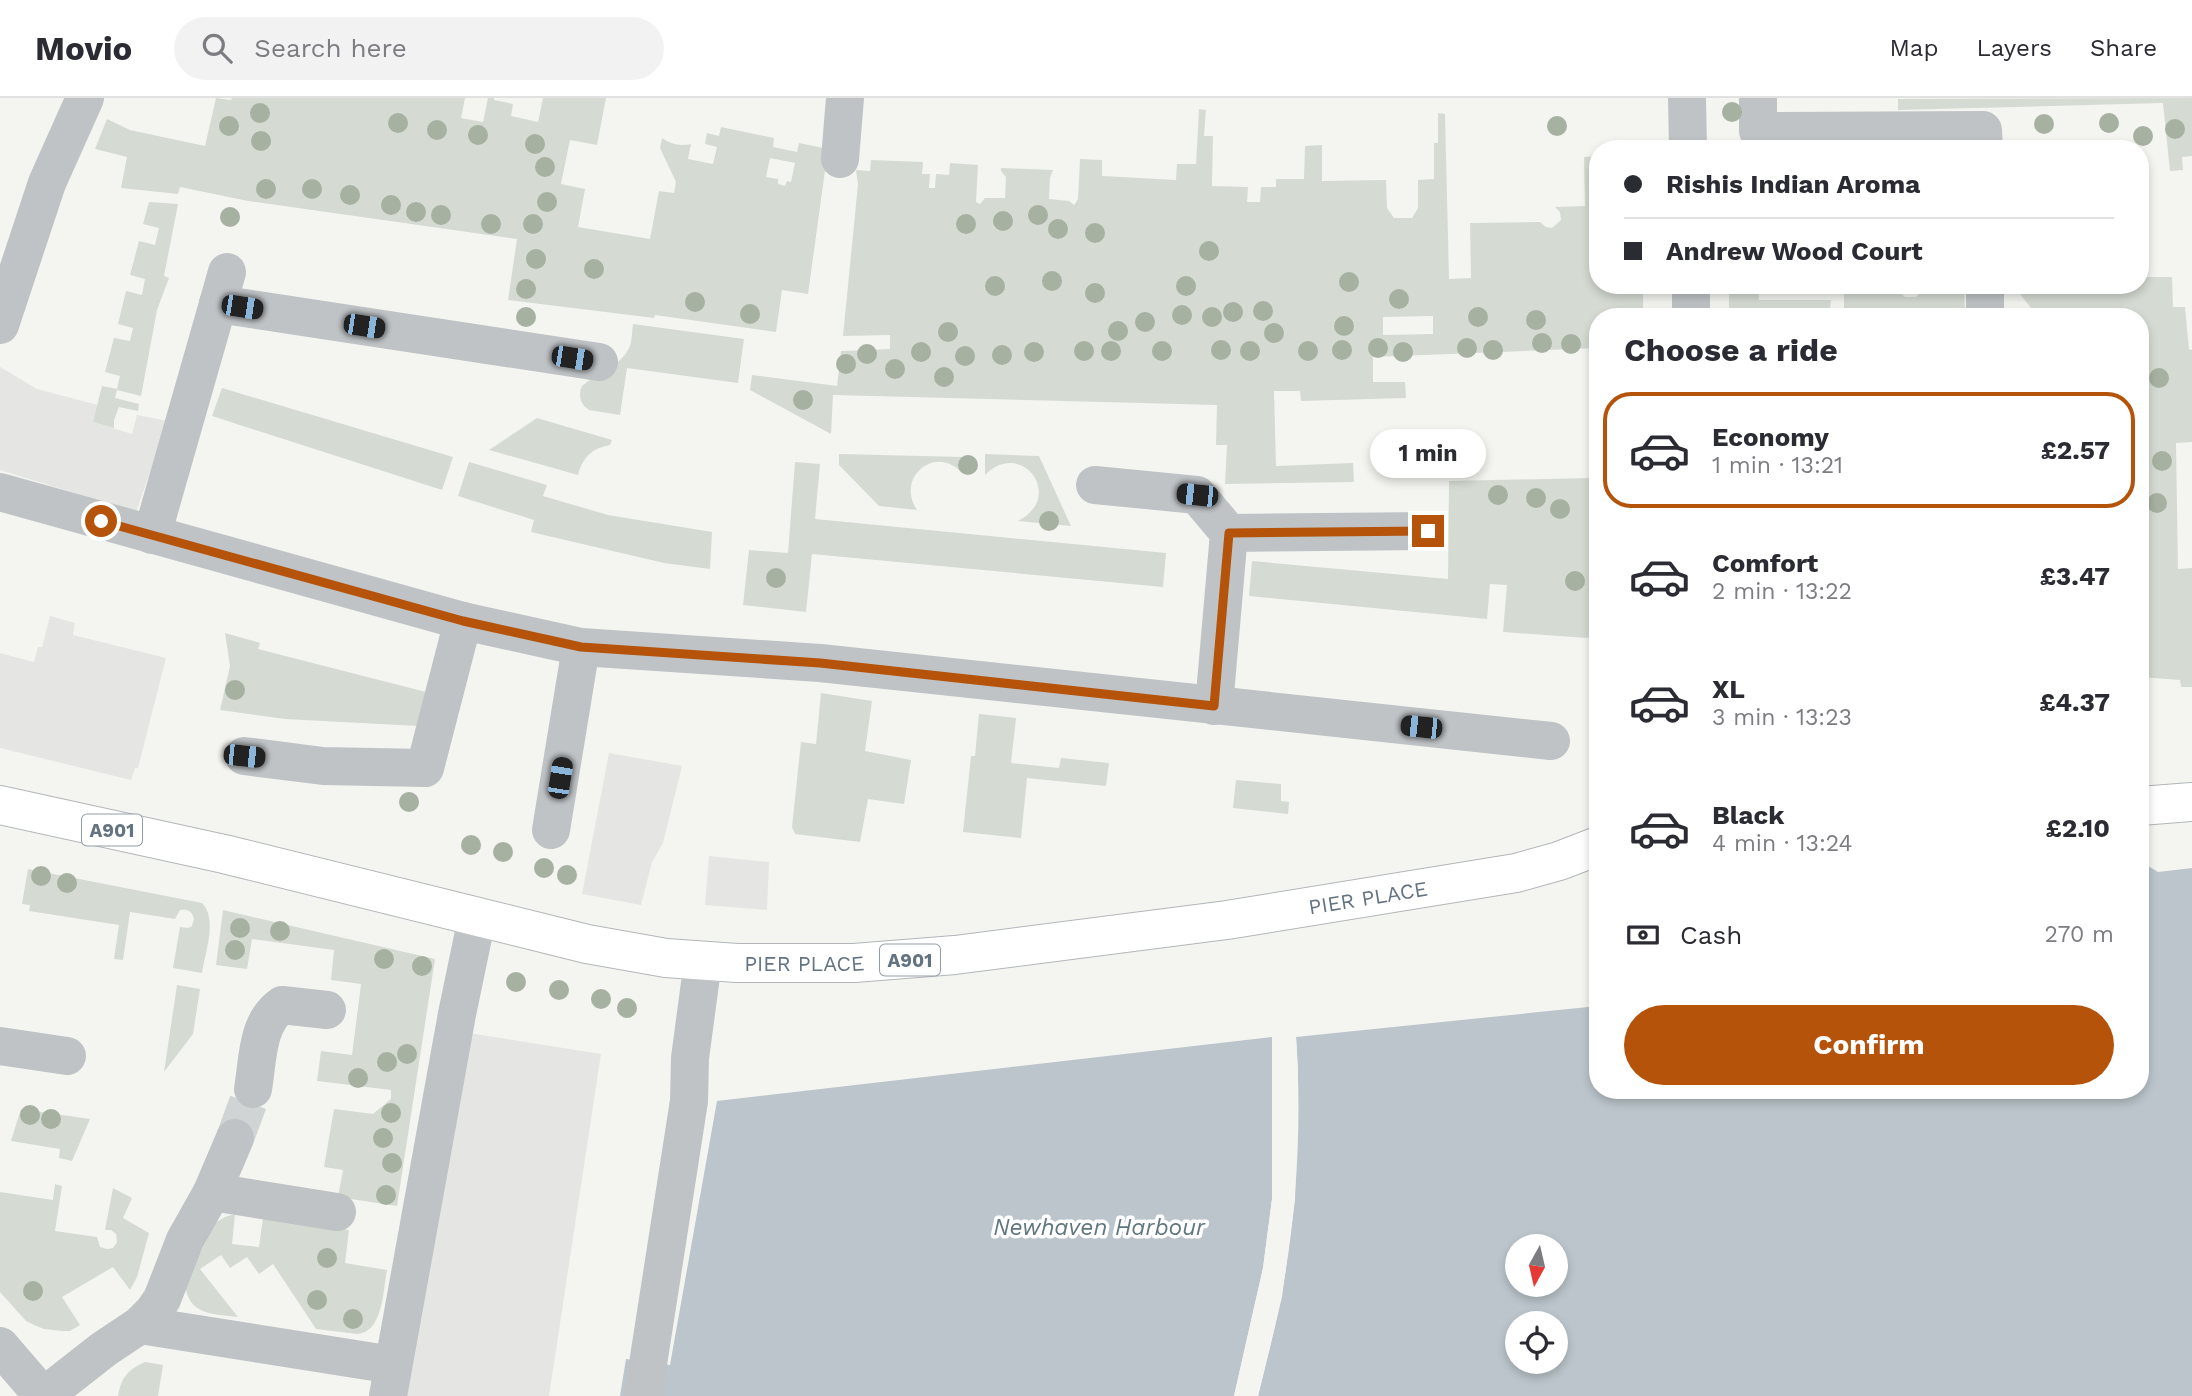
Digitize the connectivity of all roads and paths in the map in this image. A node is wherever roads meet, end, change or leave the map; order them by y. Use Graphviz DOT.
graph roads {
  1 [pos="85,98"];
  2 [pos="845,98"];
  3 [pos="1687,98"];
  4 [pos="1758,98"];
  5 [pos="1688,140"];
  6 [pos="1984,140"];
  7 [pos="840,159"];
  8 [pos="0,325"];
  9 [pos="599,362"];
  10 [pos="1095,485"];
  11 [pos="0,492"];
  12 [pos="1428,531"];
  13 [pos="1229,533"];
  14 [pos="152,535"];
  15 [pos="463,621"];
  16 [pos="581,647"];
  17 [pos="1214,706"];
  18 [pos="1551,741"];
  19 [pos="244,756"];
  20 [pos="2192,802"];
  21 [pos="0,805"];
  22 [pos="2149,805"];
  23 [pos="551,830"];
  24 [pos="1589,849"];
  25 [pos="477,918"];
  26 [pos="703,961"];
  27 [pos="327,1010"];
  28 [pos="0,1046"];
  29 [pos="67,1056"];
  30 [pos="253,1089"];
  31 [pos="235,1138"];
  32 [pos="212,1192"];
  33 [pos="337,1213"];
  34 [pos="140,1325"];
  35 [pos="0,1346"];
  36 [pos="391,1380"];
  37 [pos="44,1396"];
  38 [pos="643,1396"];
  1 -- 8 [label="street"];
  2 -- 7 [label="street"];
  3 -- 5 [label="street"];
  4 -- 6 [label="street"];
  9 -- 14 [label="street"];
  10 -- 13 [label="street"];
  11 -- 14 [label="street"];
  12 -- 13 [label="street"];
  13 -- 17 [label="street"];
  14 -- 15 [label="street"];
  15 -- 16 [label="street"];
  15 -- 19 [label="street"];
  16 -- 17 [label="street"];
  16 -- 23 [label="street"];
  17 -- 18 [label="street"];
  20 -- 22 [label="main road"];
  21 -- 25 [label="main road, PIER PLACE / A901"];
  24 -- 26 [label="main road, PIER PLACE / A901"];
  25 -- 26 [label="main road, PIER PLACE / A901"];
  25 -- 36 [label="street"];
  26 -- 38 [label="street"];
  27 -- 30 [label="street"];
  28 -- 29 [label="street"];
  31 -- 32 [label="street"];
  32 -- 33 [label="street"];
  32 -- 34 [label="street"];
  34 -- 36 [label="street"];
  34 -- 37 [label="street"];
  35 -- 37 [label="street"];
}
